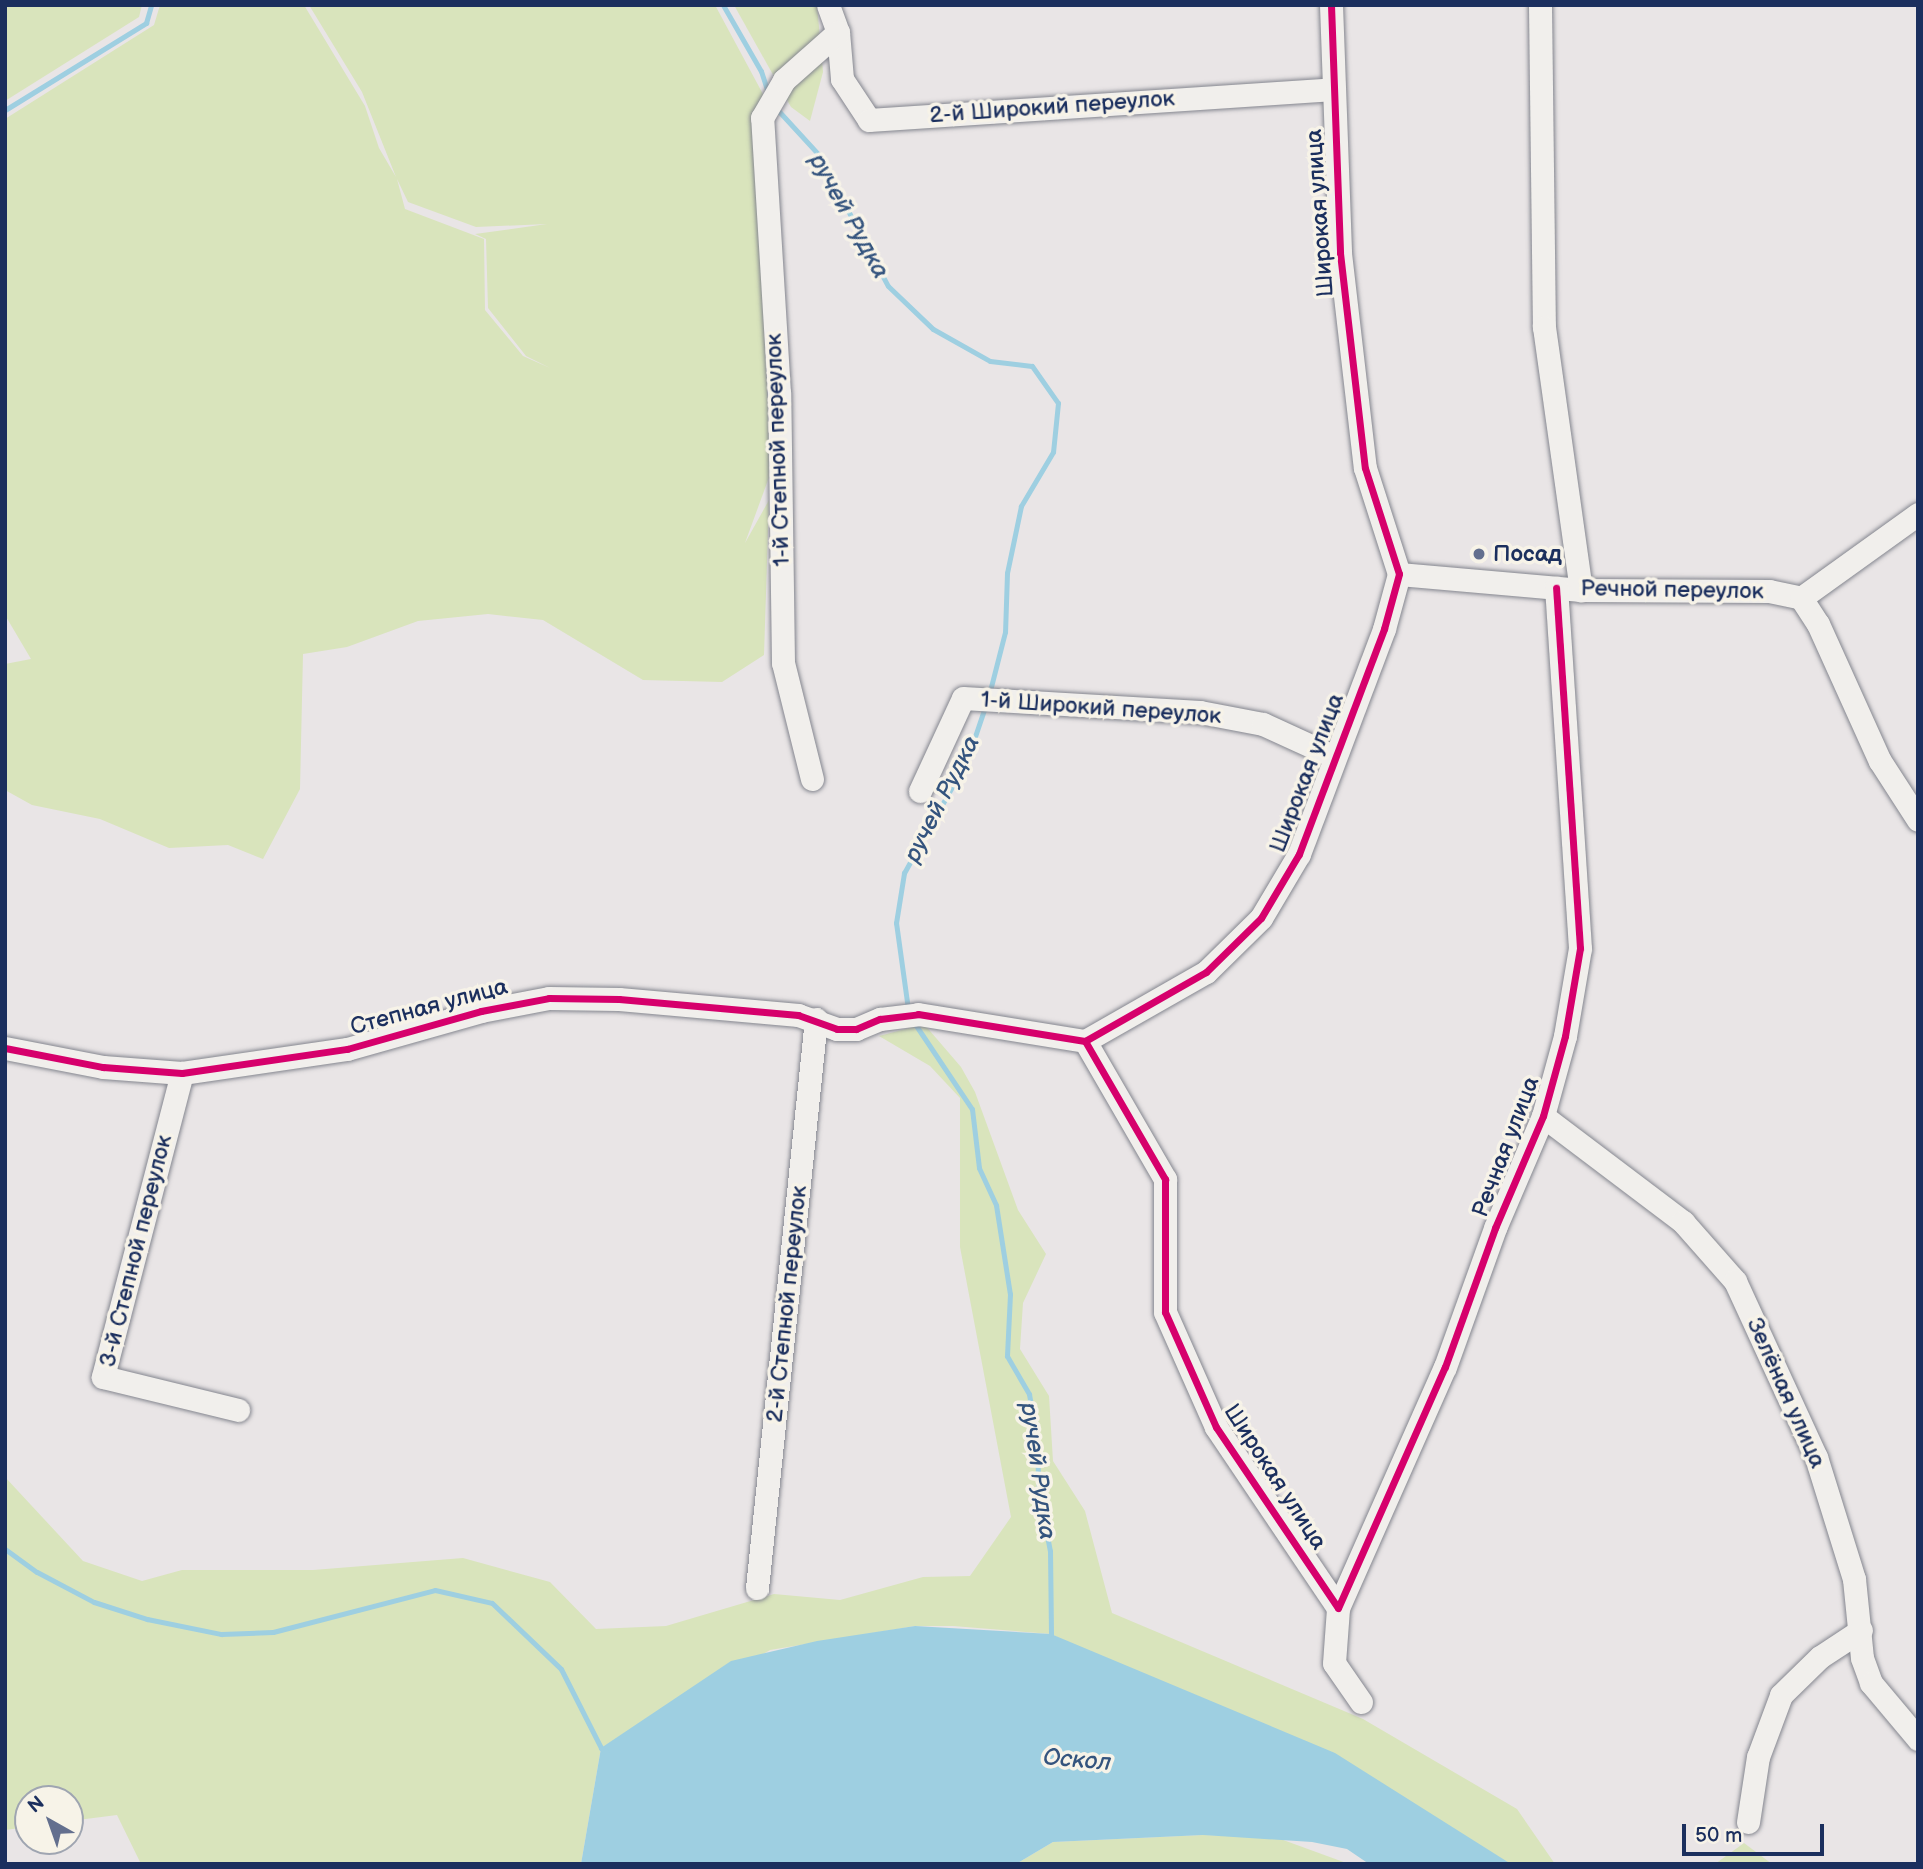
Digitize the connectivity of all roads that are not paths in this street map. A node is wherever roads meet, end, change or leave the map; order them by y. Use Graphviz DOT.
graph roads {
  1 [pos="828,5"];
  2 [pos="1331,5"];
  3 [pos="1540,5"];
  4 [pos="838,32"];
  5 [pos="1330,89"];
  6 [pos="1918,514"];
  7 [pos="1399,574"];
  8 [pos="1556,588"];
  9 [pos="1581,590"];
  10 [pos="1801,598"];
  11 [pos="1333,756"];
  12 [pos="812,779"];
  13 [pos="920,791"];
  14 [pos="1918,820"];
  15 [pos="816,1019"];
  16 [pos="1085,1041"];
  17 [pos="5,1048"];
  18 [pos="182,1073"];
  19 [pos="1543,1116"];
  20 [pos="238,1410"];
  21 [pos="757,1588"];
  22 [pos="1338,1608"];
  23 [pos="1861,1630"];
  24 [pos="1361,1702"];
  25 [pos="1918,1739"];
  26 [pos="1748,1822"];
  1 -- 4 [label="street"];
  2 -- 5 [label="street, Широкая улица"];
  3 -- 9 [label="street"];
  4 -- 5 [label="street, 2-й Широкий переулок"];
  4 -- 12 [label="street, 1-й Степной переулок"];
  5 -- 7 [label="street, Широкая улица"];
  6 -- 10 [label="street"];
  7 -- 8 [label="street, Речной переулок"];
  7 -- 11 [label="street, Широкая улица"];
  8 -- 9 [label="street, Речной переулок"];
  8 -- 19 [label="street, Речная улица"];
  9 -- 10 [label="street, Речной переулок"];
  10 -- 14 [label="street"];
  11 -- 13 [label="street, 1-й Широкий переулок"];
  11 -- 16 [label="street, Широкая улица"];
  15 -- 16 [label="street, Степная улица"];
  15 -- 18 [label="street, Степная улица"];
  15 -- 21 [label="street, 2-й Степной переулок"];
  16 -- 22 [label="street, Широкая улица"];
  17 -- 18 [label="street, Степная улица"];
  18 -- 20 [label="street, 3-й Степной переулок"];
  19 -- 22 [label="street, Речная улица"];
  19 -- 23 [label="street, Зелёная улица"];
  22 -- 24 [label="street, Речная улица"];
  23 -- 25 [label="street, Зелёная улица"];
  23 -- 26 [label="street"];
}
